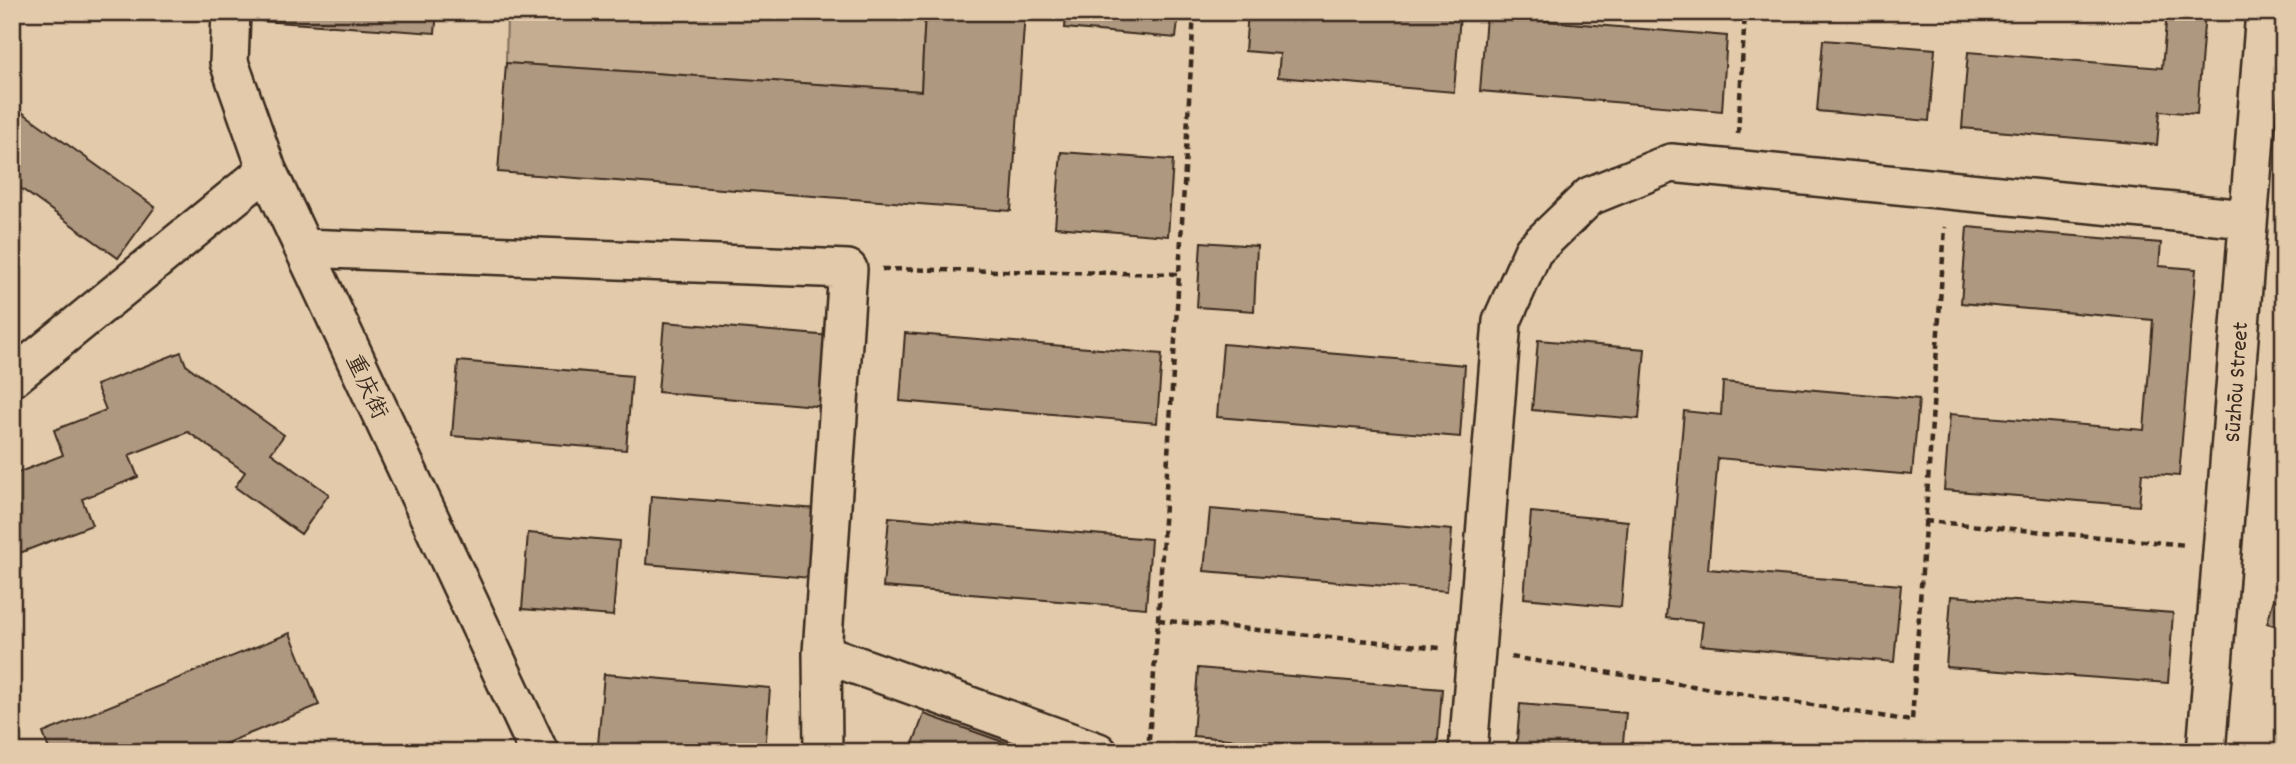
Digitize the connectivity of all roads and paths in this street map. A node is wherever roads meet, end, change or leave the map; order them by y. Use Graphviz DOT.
graph roads {
  1 [pos="231,12"];
  2 [pos="1194,12"];
  3 [pos="1745,12"];
  4 [pos="2265,12"];
  5 [pos="267,170"];
  6 [pos="1735,170"];
  7 [pos="1948,190"];
  8 [pos="2247,219"];
  9 [pos="303,248"];
  10 [pos="848,269"];
  11 [pos="1178,274"];
  12 [pos="12,378"];
  13 [pos="1925,521"];
  14 [pos="2223,549"];
  15 [pos="1158,620"];
  16 [pos="1476,652"];
  17 [pos="822,653"];
  18 [pos="539,752"];
  19 [pos="823,752"];
  20 [pos="1098,752"];
  21 [pos="1148,752"];
  22 [pos="1468,752"];
  23 [pos="2206,752"];
  1 -- 5 [label="street, 重庆街"];
  2 -- 11 [label="path"];
  3 -- 6 [label="path"];
  4 -- 8 [label="street, Sūzhōu Street"];
  5 -- 9 [label="street, 重庆街"];
  5 -- 12 [label="street"];
  6 -- 7 [label="street"];
  6 -- 16 [label="street"];
  7 -- 8 [label="street"];
  7 -- 13 [label="path"];
  8 -- 14 [label="street, Sūzhōu Street"];
  9 -- 10 [label="street"];
  9 -- 18 [label="street, 重庆街"];
  10 -- 11 [label="path"];
  10 -- 17 [label="street"];
  11 -- 15 [label="path"];
  13 -- 14 [label="path"];
  13 -- 16 [label="path"];
  14 -- 23 [label="street, Sūzhōu Street"];
  15 -- 16 [label="path"];
  15 -- 21 [label="path"];
  16 -- 22 [label="street"];
  17 -- 19 [label="street"];
  17 -- 20 [label="street"];
}
